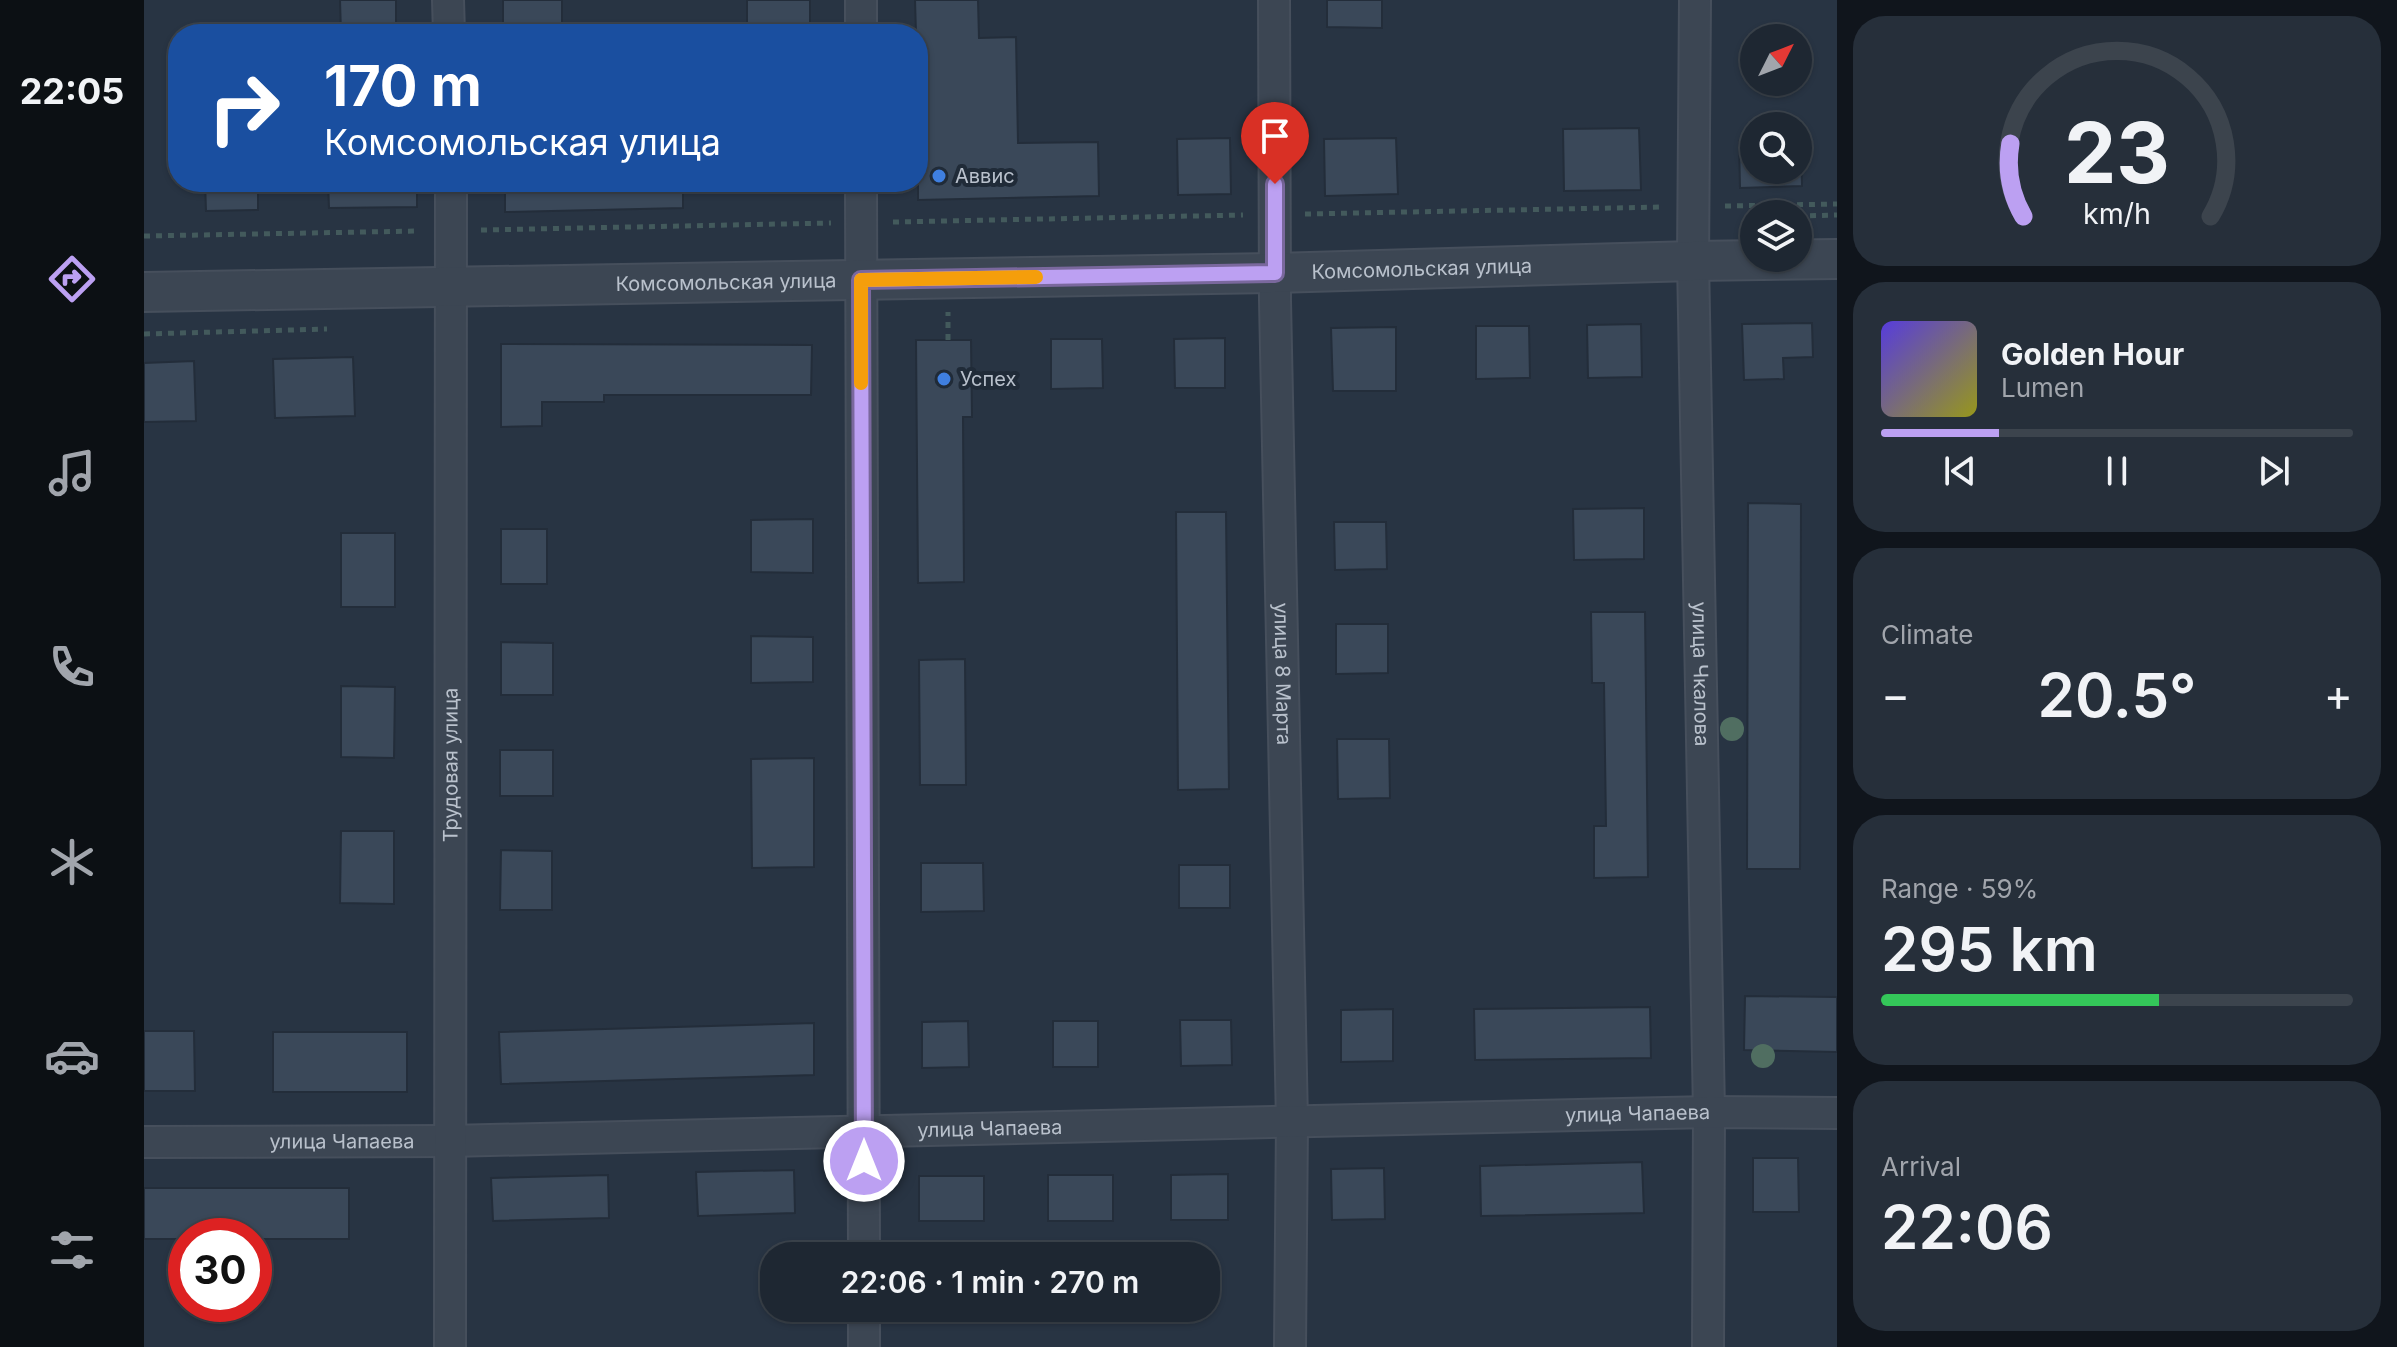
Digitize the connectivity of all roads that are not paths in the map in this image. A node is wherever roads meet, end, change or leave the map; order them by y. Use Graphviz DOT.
graph roads {
  1 [pos="448,0"];
  2 [pos="861,0"];
  3 [pos="1274,0"];
  4 [pos="1695,0"];
  5 [pos="449,24"];
  6 [pos="861,24"];
  7 [pos="451,192"];
  8 [pos="861,192"];
  9 [pos="1837,259"];
  10 [pos="1693,261"];
  11 [pos="1275,273"];
  12 [pos="861,280"];
  13 [pos="452,287"];
  14 [pos="144,292"];
  15 [pos="1709,1112"];
  16 [pos="1837,1113"];
  17 [pos="1292,1122"];
  18 [pos="864,1130"];
  19 [pos="450,1141"];
  20 [pos="144,1142"];
  21 [pos="864,1242"];
  22 [pos="864,1322"];
  23 [pos="450,1347"];
  24 [pos="864,1347"];
  25 [pos="1290,1347"];
  26 [pos="1708,1347"];
  1 -- 5 [label="street"];
  2 -- 6 [label="street"];
  3 -- 11 [label="street, улица 8 Марта"];
  4 -- 10 [label="street, улица Чкалова"];
  7 -- 13 [label="street, Трудовая улица"];
  8 -- 12 [label="street"];
  9 -- 10 [label="street, Комсомольская улица"];
  10 -- 11 [label="street, Комсомольская улица"];
  10 -- 15 [label="street, улица Чкалова"];
  11 -- 12 [label="street, Комсомольская улица"];
  11 -- 17 [label="street, улица 8 Марта"];
  12 -- 13 [label="street, Комсомольская улица"];
  12 -- 18 [label="street"];
  13 -- 14 [label="street, Комсомольская улица"];
  13 -- 19 [label="street, Трудовая улица"];
  15 -- 16 [label="street, улица Чапаева"];
  15 -- 17 [label="street, улица Чапаева"];
  15 -- 26 [label="street, улица Чкалова"];
  17 -- 18 [label="street, улица Чапаева"];
  17 -- 25 [label="street, улица 8 Марта"];
  18 -- 19 [label="street, улица Чапаева"];
  18 -- 21 [label="street"];
  19 -- 20 [label="street, улица Чапаева"];
  19 -- 23 [label="street, Трудовая улица"];
  22 -- 24 [label="street"];
}
